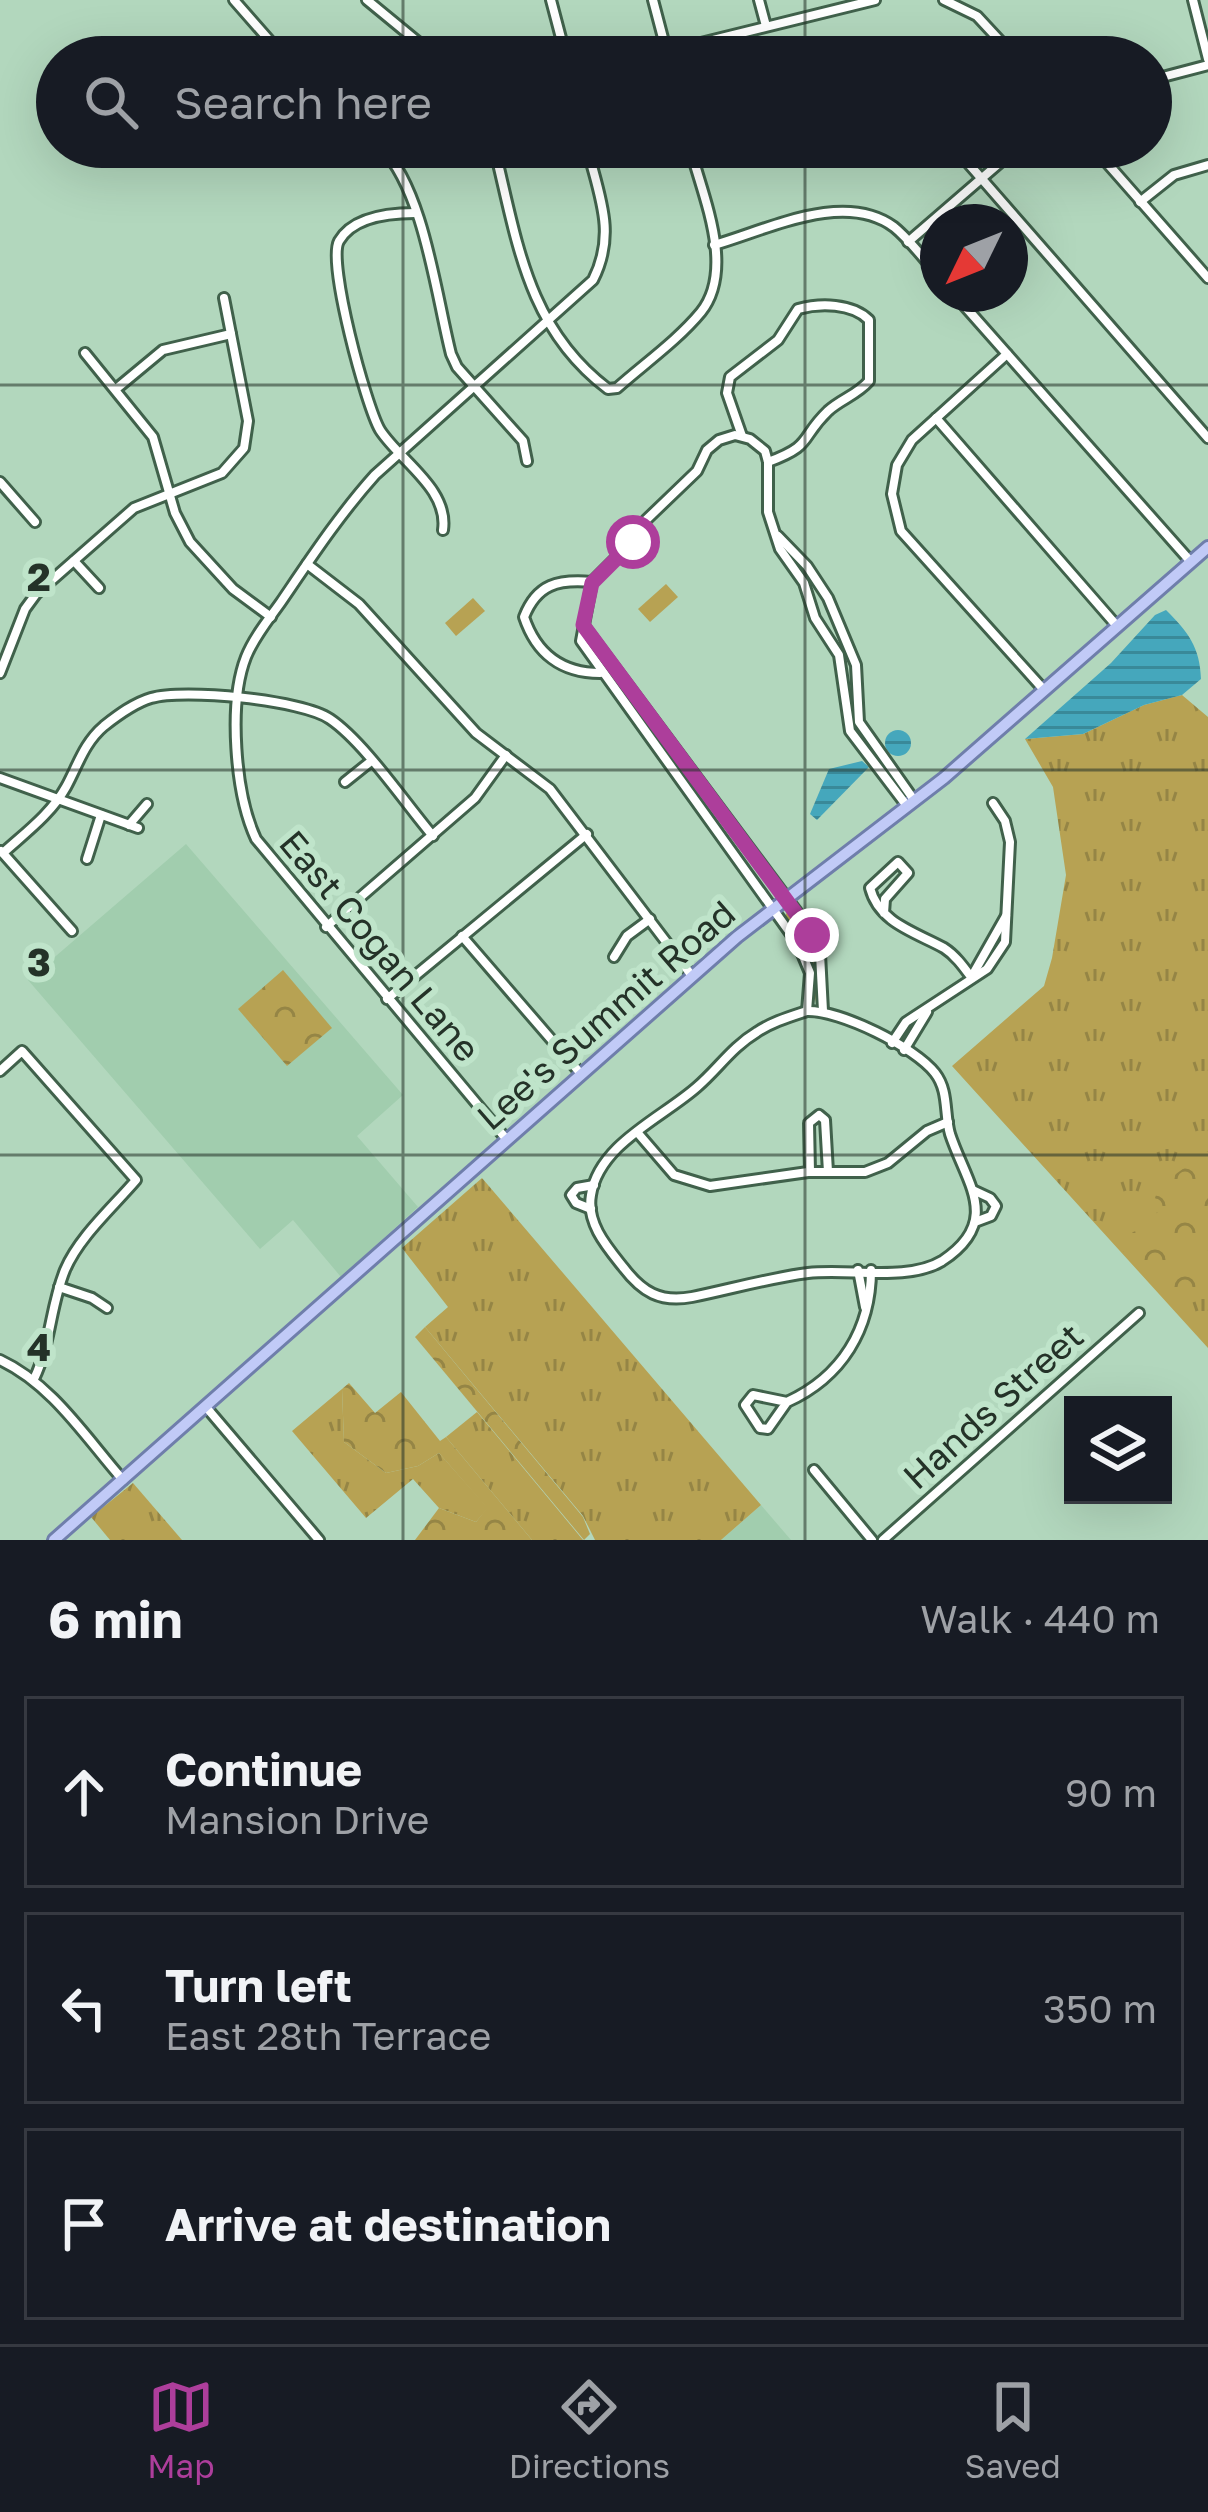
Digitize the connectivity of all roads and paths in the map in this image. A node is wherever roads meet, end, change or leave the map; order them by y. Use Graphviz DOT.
graph roads {
  1 [pos="234,0"];
  2 [pos="551,0"];
  3 [pos="652,0"];
  4 [pos="759,0"];
  5 [pos="875,0"];
  6 [pos="944,0"];
  7 [pos="1193,0"];
  8 [pos="372,2"];
  9 [pos="857,2"];
  10 [pos="766,26"];
  11 [pos="266,36"];
  12 [pos="411,36"];
  13 [pos="560,36"];
  14 [pos="662,36"];
  15 [pos="731,36"];
  16 [pos="995,36"];
  17 [pos="1208,62"];
  18 [pos="1172,73"];
  19 [pos="1208,165"];
  20 [pos="400,168"];
  21 [pos="499,168"];
  22 [pos="592,168"];
  23 [pos="695,168"];
  24 [pos="973,168"];
  25 [pos="992,168"];
  26 [pos="1111,168"];
  27 [pos="981,177"];
  28 [pos="1139,202"];
  29 [pos="415,212"];
  30 [pos="908,242"];
  31 [pos="714,245"];
  32 [pos="920,255"];
  33 [pos="1208,278"];
  34 [pos="224,298"];
  35 [pos="971,312"];
  36 [pos="548,323"];
  37 [pos="231,334"];
  38 [pos="85,353"];
  39 [pos="1007,354"];
  40 [pos="474,387"];
  41 [pos="116,389"];
  42 [pos="936,418"];
  43 [pos="742,436"];
  44 [pos="1208,438"];
  45 [pos="398,451"];
  46 [pos="526,461"];
  47 [pos="768,462"];
  48 [pos="0,482"];
  49 [pos="169,492"];
  50 [pos="35,522"];
  51 [pos="770,524"];
  52 [pos="443,530"];
  53 [pos="1208,548"];
  54 [pos="74,561"];
  55 [pos="1191,562"];
  56 [pos="307,564"];
  57 [pos="592,583"];
  58 [pos="99,588"];
  59 [pos="271,617"];
  60 [pos="583,625"];
  61 [pos="1117,626"];
  62 [pos="0,673"];
  63 [pos="601,674"];
  64 [pos="1044,690"];
  65 [pos="240,700"];
  66 [pos="506,755"];
  67 [pos="370,762"];
  68 [pos="0,778"];
  69 [pos="345,782"];
  70 [pos="58,799"];
  71 [pos="993,802"];
  72 [pos="910,803"];
  73 [pos="147,804"];
  74 [pos="101,815"];
  75 [pos="587,834"];
  76 [pos="433,836"];
  77 [pos="1,851"];
  78 [pos="87,860"];
  79 [pos="786,898"];
  80 [pos="774,908"];
  81 [pos="884,913"];
  82 [pos="650,919"];
  83 [pos="326,927"];
  84 [pos="72,931"];
  85 [pos="462,936"];
  86 [pos="614,958"];
  87 [pos="693,977"];
  88 [pos="971,977"];
  89 [pos="387,999"];
  90 [pos="807,1011"];
  91 [pos="824,1011"];
  92 [pos="926,1012"];
  93 [pos="892,1043"];
  94 [pos="904,1050"];
  95 [pos="0,1070"];
  96 [pos="582,1075"];
  97 [pos="948,1122"];
  98 [pos="637,1132"];
  99 [pos="508,1141"];
  100 [pos="810,1172"];
  101 [pos="828,1172"];
  102 [pos="594,1185"];
  103 [pos="975,1191"];
  104 [pos="590,1209"];
  105 [pos="973,1223"];
  106 [pos="857,1270"];
  107 [pos="871,1270"];
  108 [pos="59,1287"];
  109 [pos="106,1308"];
  110 [pos="866,1309"];
  111 [pos="1139,1313"];
  112 [pos="0,1360"];
  113 [pos="34,1379"];
  114 [pos="788,1402"];
  115 [pos="206,1407"];
  116 [pos="814,1470"];
  117 [pos="123,1480"];
  118 [pos="54,1540"];
  119 [pos="319,1540"];
  120 [pos="872,1540"];
  121 [pos="883,1540"];
  1 -- 11 [label="street"];
  2 -- 13 [label="street"];
  3 -- 14 [label="street"];
  4 -- 10 [label="street"];
  5 -- 9 [label="street"];
  6 -- 16 [label="street"];
  7 -- 17 [label="street"];
  8 -- 12 [label="street"];
  9 -- 10 [label="street"];
  10 -- 15 [label="street"];
  17 -- 18 [label="street"];
  19 -- 28 [label="street"];
  20 -- 29 [label="street"];
  21 -- 36 [label="street"];
  22 -- 36 [label="street, East Cogan Lane"];
  23 -- 31 [label="street"];
  24 -- 27 [label="street"];
  25 -- 27 [label="street"];
  26 -- 28 [label="street"];
  27 -- 30 [label="street"];
  27 -- 44 [label="street"];
  28 -- 33 [label="street"];
  29 -- 40 [label="street"];
  29 -- 45 [label="street"];
  30 -- 31 [label="street"];
  30 -- 32 [label="street"];
  31 -- 36 [label="street"];
  34 -- 37 [label="street"];
  35 -- 39 [label="street"];
  36 -- 40 [label="street, East Cogan Lane"];
  37 -- 41 [label="street"];
  37 -- 49 [label="street"];
  38 -- 41 [label="street"];
  39 -- 42 [label="street"];
  39 -- 55 [label="street"];
  40 -- 45 [label="street, East Cogan Lane"];
  40 -- 46 [label="street"];
  41 -- 49 [label="street"];
  42 -- 61 [label="street"];
  42 -- 64 [label="street"];
  43 -- 47 [label="street"];
  43 -- 47 [label="street"];
  43 -- 57 [label="street"];
  45 -- 52 [label="street"];
  45 -- 56 [label="street, East Cogan Lane"];
  47 -- 51 [label="street"];
  48 -- 50 [label="street"];
  49 -- 54 [label="street"];
  49 -- 59 [label="street"];
  51 -- 72 [label="street"];
  51 -- 72 [label="street"];
  53 -- 55 [label="main road, Lee's Summit Road"];
  54 -- 58 [label="street"];
  54 -- 62 [label="street"];
  55 -- 61 [label="main road, Lee's Summit Road"];
  56 -- 59 [label="street, East Cogan Lane"];
  56 -- 66 [label="street"];
  57 -- 60 [label="street"];
  57 -- 63 [label="street"];
  59 -- 65 [label="street, East Cogan Lane"];
  60 -- 63 [label="street"];
  60 -- 79 [label="street"];
  61 -- 64 [label="main road, Lee's Summit Road"];
  63 -- 80 [label="street"];
  64 -- 72 [label="main road, Lee's Summit Road"];
  65 -- 67 [label="street"];
  65 -- 70 [label="street"];
  65 -- 83 [label="street, East Cogan Lane"];
  66 -- 75 [label="street"];
  66 -- 76 [label="street"];
  67 -- 69 [label="street"];
  67 -- 76 [label="street"];
  68 -- 70 [label="street"];
  70 -- 74 [label="street"];
  70 -- 77 [label="street"];
  71 -- 88 [label="street"];
  72 -- 79 [label="main road, Lee's Summit Road"];
  73 -- 74 [label="street"];
  74 -- 78 [label="street"];
  75 -- 82 [label="street"];
  75 -- 85 [label="street"];
  76 -- 83 [label="street"];
  77 -- 84 [label="street"];
  79 -- 80 [label="main road, Lee's Summit Road"];
  79 -- 91 [label="street"];
  80 -- 87 [label="main road, Lee's Summit Road"];
  80 -- 90 [label="street"];
  81 -- 81 [label="street"];
  81 -- 88 [label="street"];
  82 -- 86 [label="street"];
  82 -- 87 [label="street"];
  83 -- 89 [label="street, East Cogan Lane"];
  85 -- 89 [label="street"];
  85 -- 96 [label="street"];
  87 -- 96 [label="main road, Lee's Summit Road"];
  88 -- 92 [label="street"];
  89 -- 99 [label="street, East Cogan Lane"];
  90 -- 91 [label="street"];
  90 -- 98 [label="street"];
  91 -- 93 [label="street"];
  92 -- 93 [label="street"];
  92 -- 94 [label="street"];
  93 -- 94 [label="street"];
  94 -- 97 [label="street"];
  95 -- 108 [label="street"];
  96 -- 99 [label="main road, Lee's Summit Road"];
  97 -- 101 [label="street"];
  97 -- 103 [label="street"];
  98 -- 100 [label="street"];
  98 -- 102 [label="street"];
  99 -- 115 [label="main road, Lee's Summit Road"];
  100 -- 101 [label="street"];
  100 -- 101 [label="street"];
  102 -- 104 [label="street"];
  102 -- 104 [label="street"];
  103 -- 105 [label="street"];
  103 -- 105 [label="street"];
  104 -- 106 [label="street"];
  105 -- 107 [label="street"];
  106 -- 107 [label="street"];
  106 -- 110 [label="street"];
  107 -- 110 [label="street"];
  108 -- 109 [label="street"];
  108 -- 113 [label="street"];
  110 -- 114 [label="street"];
  111 -- 121 [label="street, Hands Street"];
  112 -- 113 [label="street"];
  113 -- 117 [label="street"];
  114 -- 114 [label="street"];
  115 -- 117 [label="main road, Lee's Summit Road"];
  115 -- 119 [label="street"];
  116 -- 120 [label="street"];
  117 -- 118 [label="main road, Lee's Summit Road"];
}
